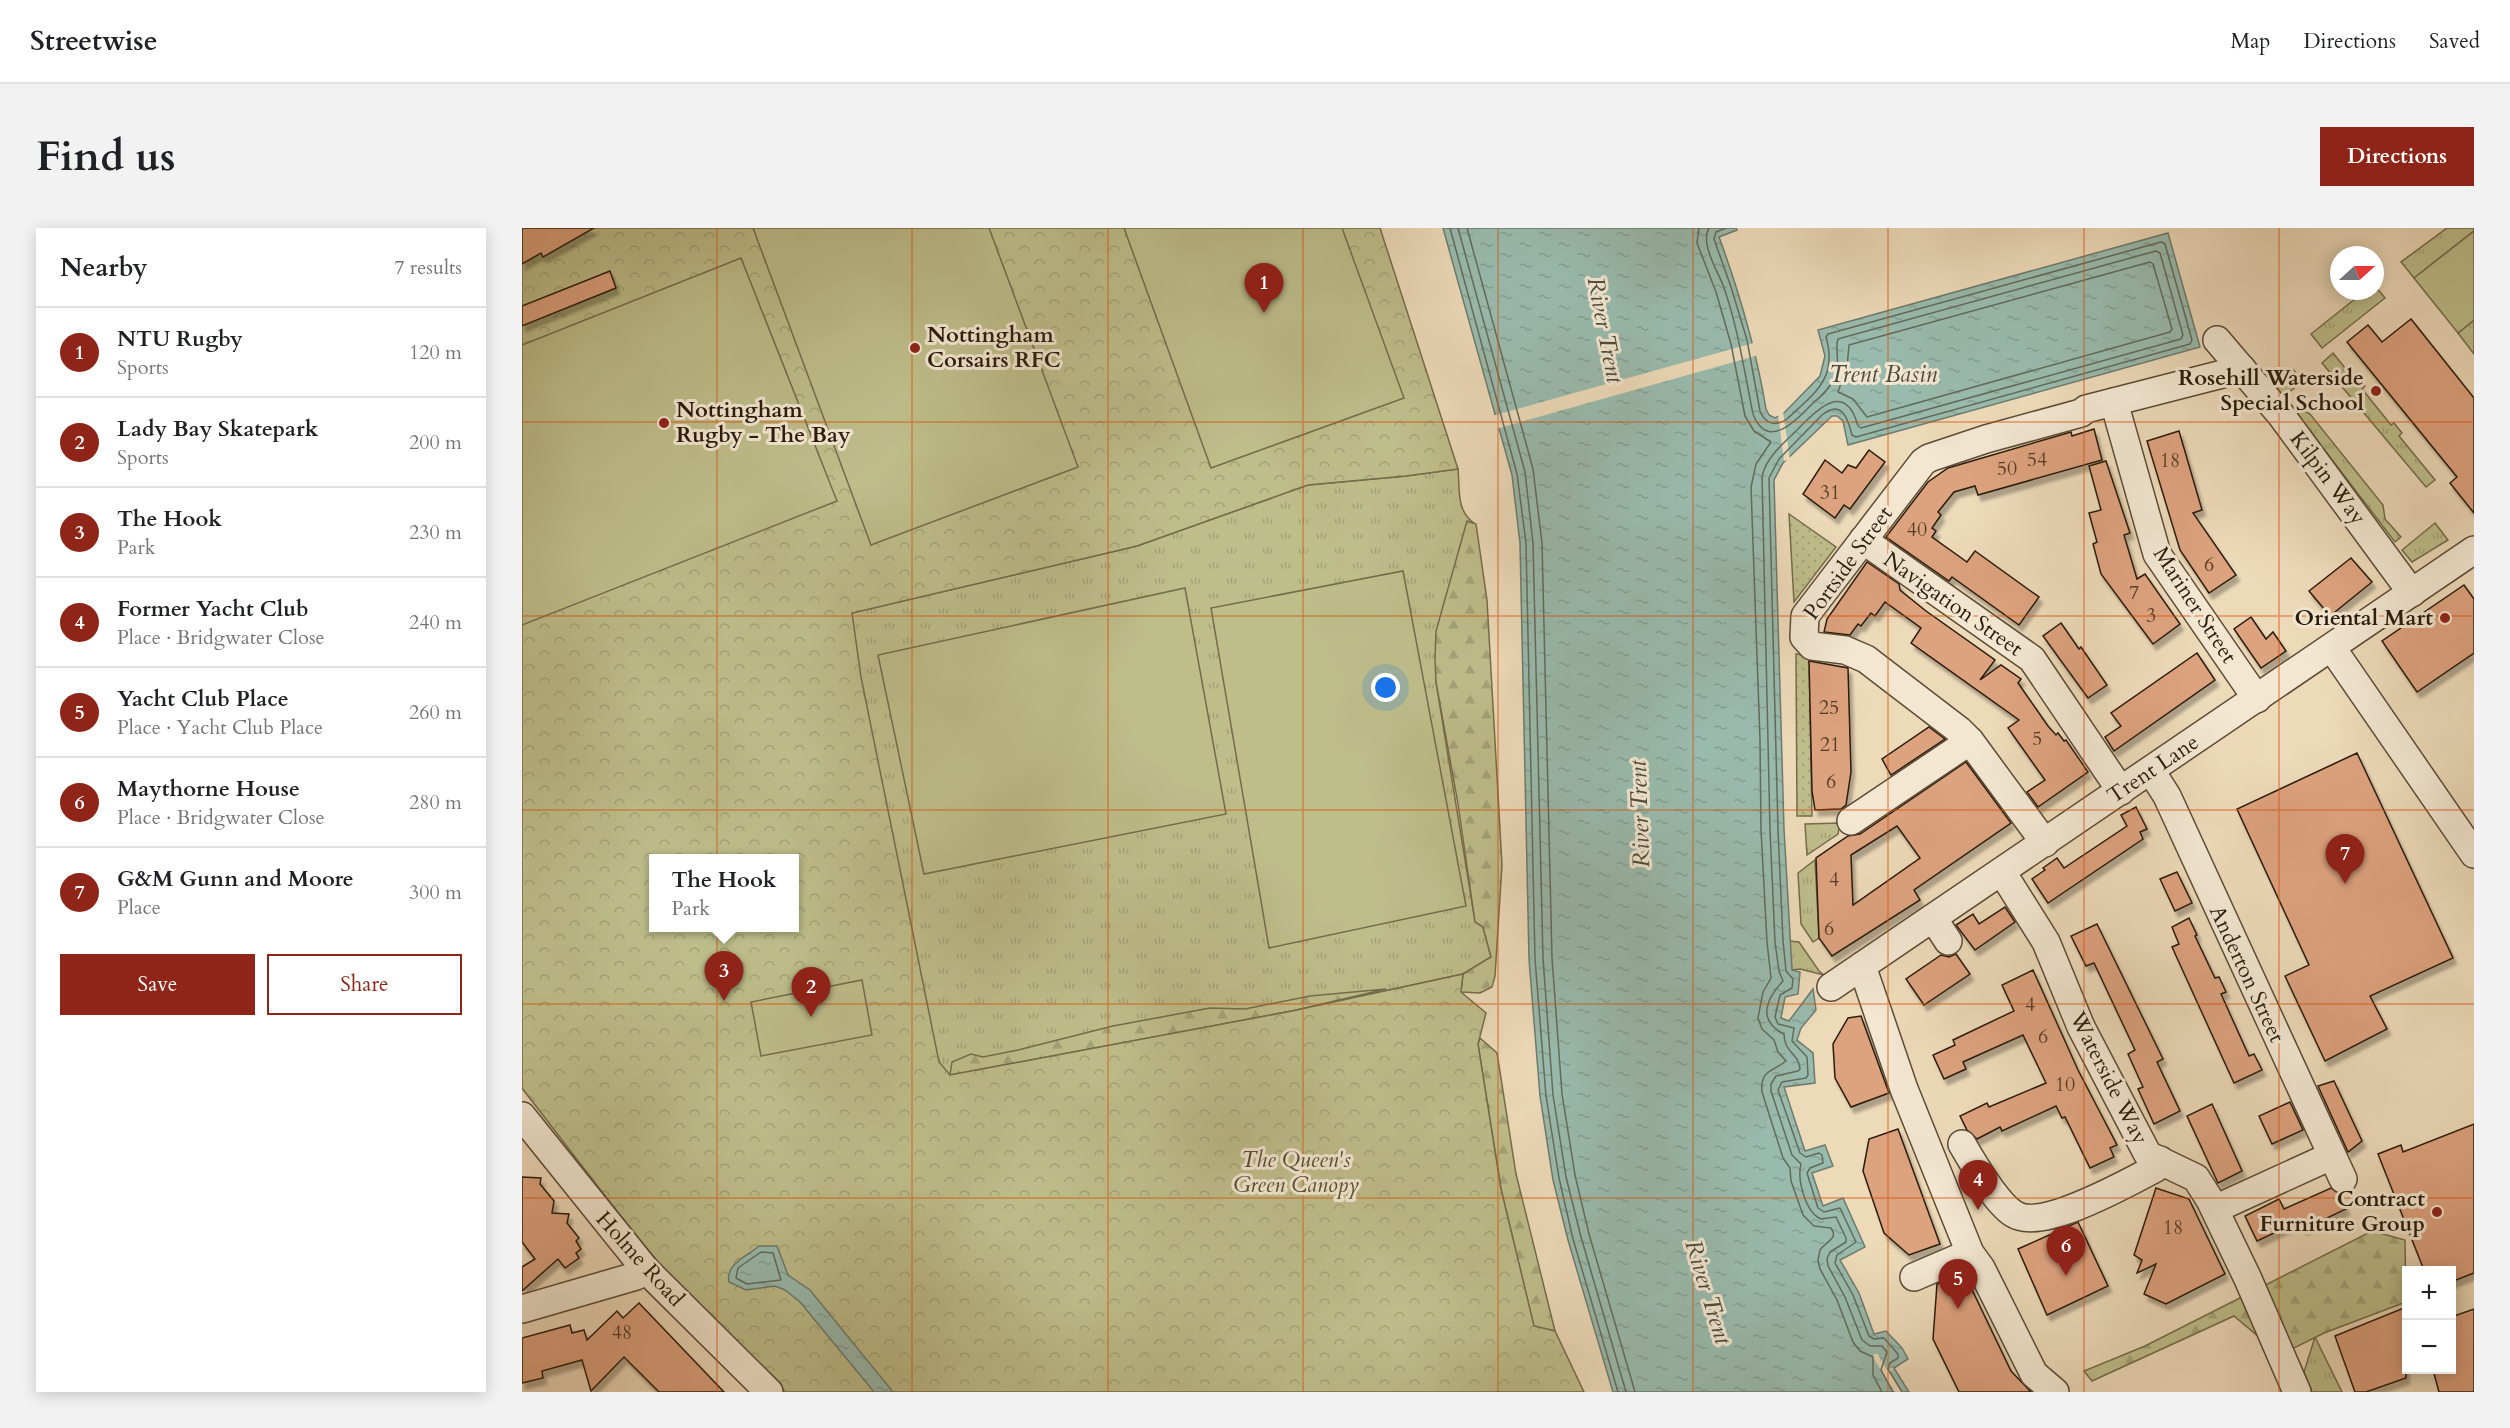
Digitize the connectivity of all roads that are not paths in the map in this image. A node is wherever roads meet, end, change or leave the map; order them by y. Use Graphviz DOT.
graph roads {
  1 [pos="2217,340"];
  2 [pos="2242,369"];
  3 [pos="2122,399"];
  4 [pos="1863,540"];
  5 [pos="2474,550"];
  6 [pos="2412,593"];
  7 [pos="2332,648"];
  8 [pos="2257,699"];
  9 [pos="1970,741"];
  10 [pos="2151,771"];
  11 [pos="2121,791"];
  12 [pos="1851,821"];
  13 [pos="2045,843"];
  14 [pos="2474,854"];
  15 [pos="2002,872"];
  16 [pos="1933,918"];
  17 [pos="1948,941"];
  18 [pos="1862,966"];
  19 [pos="1831,987"];
  20 [pos="522,1116"];
  21 [pos="1962,1144"];
  22 [pos="2160,1160"];
  23 [pos="2215,1209"];
  24 [pos="1970,1254"];
  25 [pos="645,1269"];
  26 [pos="1914,1277"];
  27 [pos="522,1309"];
  28 [pos="768,1392"];
  29 [pos="2055,1392"];
  30 [pos="2297,1392"];
  1 -- 2 [label="street, Kilpin Way"];
  2 -- 3 [label="street, Portside Street"];
  2 -- 6 [label="street, Kilpin Way"];
  3 -- 4 [label="street, Portside Street"];
  3 -- 8 [label="street, Mariner Street"];
  4 -- 9 [label="street, Portside Street"];
  4 -- 11 [label="street, Navigation Street"];
  5 -- 6 [label="street, Trent Lane"];
  6 -- 7 [label="street, Trent Lane"];
  7 -- 8 [label="street, Trent Lane"];
  7 -- 14 [label="street"];
  8 -- 10 [label="street, Trent Lane"];
  9 -- 12 [label="street"];
  9 -- 13 [label="street, Portside Street"];
  10 -- 11 [label="street, Trent Lane"];
  10 -- 23 [label="street, Anderton Street"];
  11 -- 13 [label="street, Trent Lane"];
  13 -- 15 [label="street, Trent Lane"];
  15 -- 16 [label="street, Trent Lane"];
  15 -- 22 [label="street, Waterside Way"];
  16 -- 17 [label="street"];
  16 -- 18 [label="street, Trent Lane"];
  18 -- 19 [label="street, Trent Lane"];
  18 -- 24 [label="street"];
  20 -- 25 [label="street, Holme Road"];
  21 -- 22 [label="street"];
  22 -- 23 [label="street, Waterside Way"];
  23 -- 30 [label="street, Waterside Way"];
  24 -- 26 [label="street"];
  24 -- 29 [label="street"];
  25 -- 27 [label="street"];
  25 -- 28 [label="street, Holme Road"];
}
